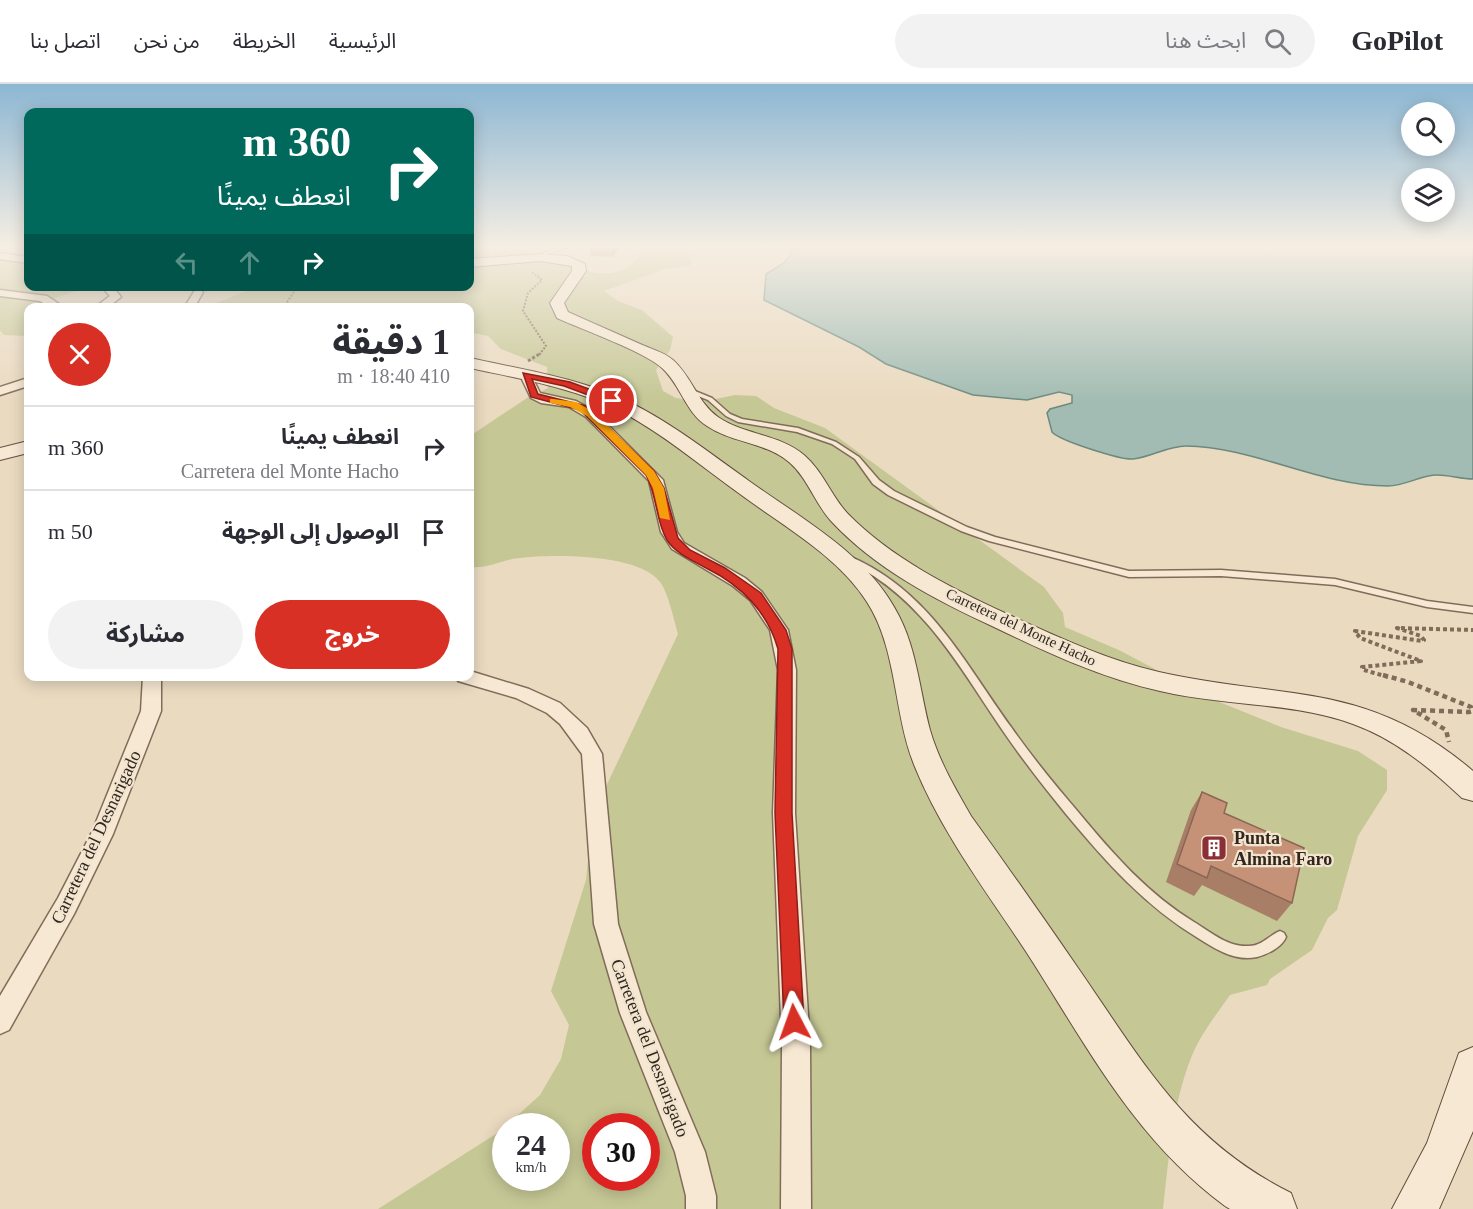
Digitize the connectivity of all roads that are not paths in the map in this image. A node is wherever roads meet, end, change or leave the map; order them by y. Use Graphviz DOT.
graph roads {
  1 [pos="561,298"];
  2 [pos="474,364"];
  3 [pos="518,374"];
  4 [pos="24,383"];
  5 [pos="2,389"];
  6 [pos="24,391"];
  7 [pos="690,391"];
  8 [pos="24,448"];
  9 [pos="0,454"];
  10 [pos="837,555"];
  11 [pos="1473,610"];
  12 [pos="474,679"];
  13 [pos="152,681"];
  14 [pos="1473,789"];
  15 [pos="1280,937"];
  16 [pos="0,1021"];
  17 [pos="1473,1067"];
  18 [pos="701,1209"];
  19 [pos="796,1209"];
  20 [pos="1275,1209"];
  21 [pos="1414,1209"];
  1 -- 7 [label="main road, Carretera del Monte Hacho"];
  2 -- 3 [label="main road"];
  3 -- 10 [label="main road"];
  3 -- 19 [label="street"];
  4 -- 5 [label="street"];
  5 -- 6 [label="street"];
  7 -- 11 [label="lane"];
  7 -- 14 [label="main road, Carretera del Monte Hacho"];
  8 -- 9 [label="main road"];
  10 -- 15 [label="lane"];
  10 -- 20 [label="main road"];
  12 -- 18 [label="street, Carretera del Desnarigado"];
  13 -- 16 [label="street, Carretera del Desnarigado"];
  17 -- 21 [label="main road"];
}
